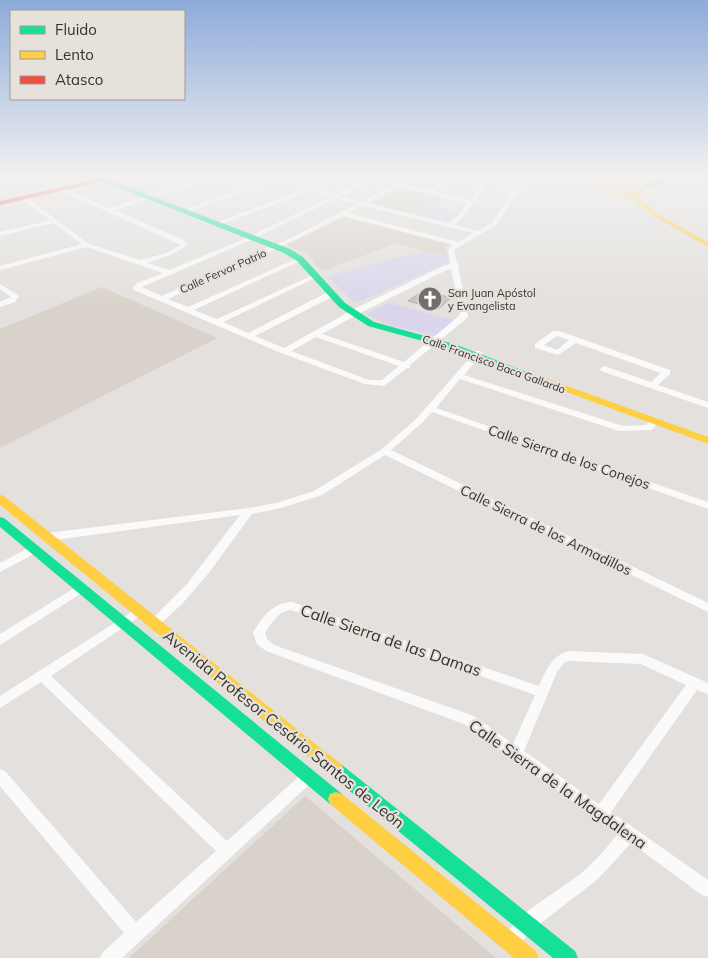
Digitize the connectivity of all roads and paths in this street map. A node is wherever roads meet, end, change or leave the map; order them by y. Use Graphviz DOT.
graph roads {
  1 [pos="133,220"];
  2 [pos="202,220"];
  3 [pos="229,220"];
  4 [pos="289,220"];
  5 [pos="333,220"];
  6 [pos="366,220"];
  7 [pos="428,220"];
  8 [pos="456,220"];
  9 [pos="497,220"];
  10 [pos="664,220"];
  11 [pos="676,220"];
  12 [pos="53,221"];
  13 [pos="215,225"];
  14 [pos="450,225"];
  15 [pos="480,233"];
  16 [pos="0,234"];
  17 [pos="251,238"];
  18 [pos="708,239"];
  19 [pos="458,244"];
  20 [pos="87,245"];
  21 [pos="708,245"];
  22 [pos="278,247"];
  23 [pos="300,259"];
  24 [pos="138,262"];
  25 [pos="456,264"];
  26 [pos="0,268"];
  27 [pos="168,272"];
  28 [pos="315,276"];
  29 [pos="0,286"];
  30 [pos="331,294"];
  31 [pos="162,298"];
  32 [pos="0,305"];
  33 [pos="188,310"];
  34 [pos="352,313"];
  35 [pos="217,322"];
  36 [pos="315,334"];
  37 [pos="248,336"];
  38 [pos="432,340"];
  39 [pos="574,340"];
  40 [pos="284,351"];
  41 [pos="478,354"];
  42 [pos="620,356"];
  43 [pos="407,366"];
  44 [pos="458,376"];
  45 [pos="652,386"];
  46 [pos="707,404"];
  47 [pos="431,408"];
  48 [pos="654,422"];
  49 [pos="708,441"];
  50 [pos="384,451"];
  51 [pos="0,499"];
  52 [pos="708,506"];
  53 [pos="249,511"];
  54 [pos="0,521"];
  55 [pos="47,537"];
  56 [pos="34,549"];
  57 [pos="0,568"];
  58 [pos="81,588"];
  59 [pos="708,608"];
  60 [pos="138,612"];
  61 [pos="123,622"];
  62 [pos="153,624"];
  63 [pos="0,640"];
  64 [pos="261,641"];
  65 [pos="42,675"];
  66 [pos="695,682"];
  67 [pos="708,689"];
  68 [pos="542,692"];
  69 [pos="0,703"];
  70 [pos="516,753"];
  71 [pos="0,775"];
  72 [pos="308,777"];
  73 [pos="601,813"];
  74 [pos="629,834"];
  75 [pos="227,851"];
  76 [pos="708,889"];
  77 [pos="526,924"];
  78 [pos="135,934"];
  79 [pos="510,942"];
  80 [pos="109,958"];
  81 [pos="529,958"];
  82 [pos="568,958"];
  1 -- 24 [label="street"];
  2 -- 13 [label="street, Calle Francisco Baca Gallardo"];
  3 -- 13 [label="street"];
  4 -- 17 [label="street"];
  5 -- 22 [label="street, Calle Fervor Patrio"];
  6 -- 19 [label="street"];
  7 -- 14 [label="street"];
  8 -- 14 [label="street"];
  9 -- 15 [label="street"];
  10 -- 21 [label="street"];
  11 -- 18 [label="street"];
  12 -- 16 [label="street"];
  12 -- 20 [label="street"];
  13 -- 17 [label="street, Calle Francisco Baca Gallardo"];
  14 -- 15 [label="street"];
  15 -- 19 [label="street"];
  17 -- 22 [label="street, Calle Francisco Baca Gallardo"];
  17 -- 27 [label="street"];
  19 -- 25 [label="street"];
  20 -- 24 [label="street"];
  20 -- 26 [label="street"];
  22 -- 23 [label="street, Calle Francisco Baca Gallardo"];
  22 -- 31 [label="street, Calle Fervor Patrio"];
  23 -- 28 [label="street, Calle Francisco Baca Gallardo"];
  23 -- 33 [label="street"];
  24 -- 27 [label="street"];
  25 -- 34 [label="street"];
  25 -- 38 [label="street"];
  27 -- 31 [label="street"];
  28 -- 30 [label="street, Calle Francisco Baca Gallardo"];
  28 -- 35 [label="street"];
  29 -- 32 [label="street"];
  30 -- 34 [label="street, Calle Francisco Baca Gallardo"];
  30 -- 37 [label="street"];
  31 -- 33 [label="street"];
  33 -- 35 [label="street"];
  34 -- 36 [label="street"];
  34 -- 38 [label="street, Calle Francisco Baca Gallardo"];
  35 -- 37 [label="street"];
  36 -- 40 [label="street"];
  36 -- 43 [label="street"];
  37 -- 40 [label="street"];
  38 -- 41 [label="street, Calle Francisco Baca Gallardo"];
  38 -- 43 [label="street"];
  39 -- 39 [label="street"];
  39 -- 42 [label="street"];
  40 -- 43 [label="street"];
  41 -- 44 [label="street"];
  41 -- 48 [label="street, Calle Francisco Baca Gallardo"];
  42 -- 45 [label="street"];
  42 -- 45 [label="street"];
  44 -- 47 [label="street"];
  44 -- 48 [label="street"];
  45 -- 46 [label="street"];
  47 -- 50 [label="street"];
  47 -- 52 [label="street, Calle Sierra de los Conejos"];
  48 -- 49 [label="street, Calle Francisco Baca Gallardo"];
  50 -- 53 [label="street"];
  50 -- 59 [label="street, Calle Sierra de los Armadillos"];
  51 -- 55 [label="street, Avenida Profesor Cesário Santos de León"];
  53 -- 55 [label="street"];
  53 -- 62 [label="street"];
  54 -- 56 [label="street, Avenida Profesor Cesário Santos de León"];
  55 -- 60 [label="street, Avenida Profesor Cesário Santos de León"];
  56 -- 57 [label="street"];
  56 -- 58 [label="street, Avenida Profesor Cesário Santos de León"];
  58 -- 61 [label="street, Avenida Profesor Cesário Santos de León"];
  58 -- 63 [label="street"];
  60 -- 61 [label="street"];
  60 -- 62 [label="street, Avenida Profesor Cesário Santos de León"];
  61 -- 65 [label="street"];
  61 -- 72 [label="street, Avenida Profesor Cesário Santos de León"];
  62 -- 77 [label="street, Avenida Profesor Cesário Santos de León"];
  64 -- 68 [label="street, Calle Sierra de las Damas"];
  64 -- 70 [label="street, Calle Sierra de la Magdalena"];
  65 -- 69 [label="street"];
  65 -- 75 [label="street"];
  66 -- 67 [label="street"];
  66 -- 68 [label="street"];
  66 -- 73 [label="street"];
  68 -- 70 [label="street"];
  70 -- 73 [label="street, Calle Sierra de la Magdalena"];
  71 -- 78 [label="street"];
  72 -- 75 [label="street"];
  72 -- 79 [label="street, Avenida Profesor Cesário Santos de León"];
  73 -- 74 [label="street, Calle Sierra de la Magdalena"];
  74 -- 76 [label="street, Calle Sierra de la Magdalena"];
  74 -- 77 [label="street"];
  75 -- 78 [label="street"];
  77 -- 79 [label="street"];
  77 -- 82 [label="street, Avenida Profesor Cesário Santos de León"];
  78 -- 80 [label="street"];
  79 -- 81 [label="street, Avenida Profesor Cesário Santos de León"];
}
